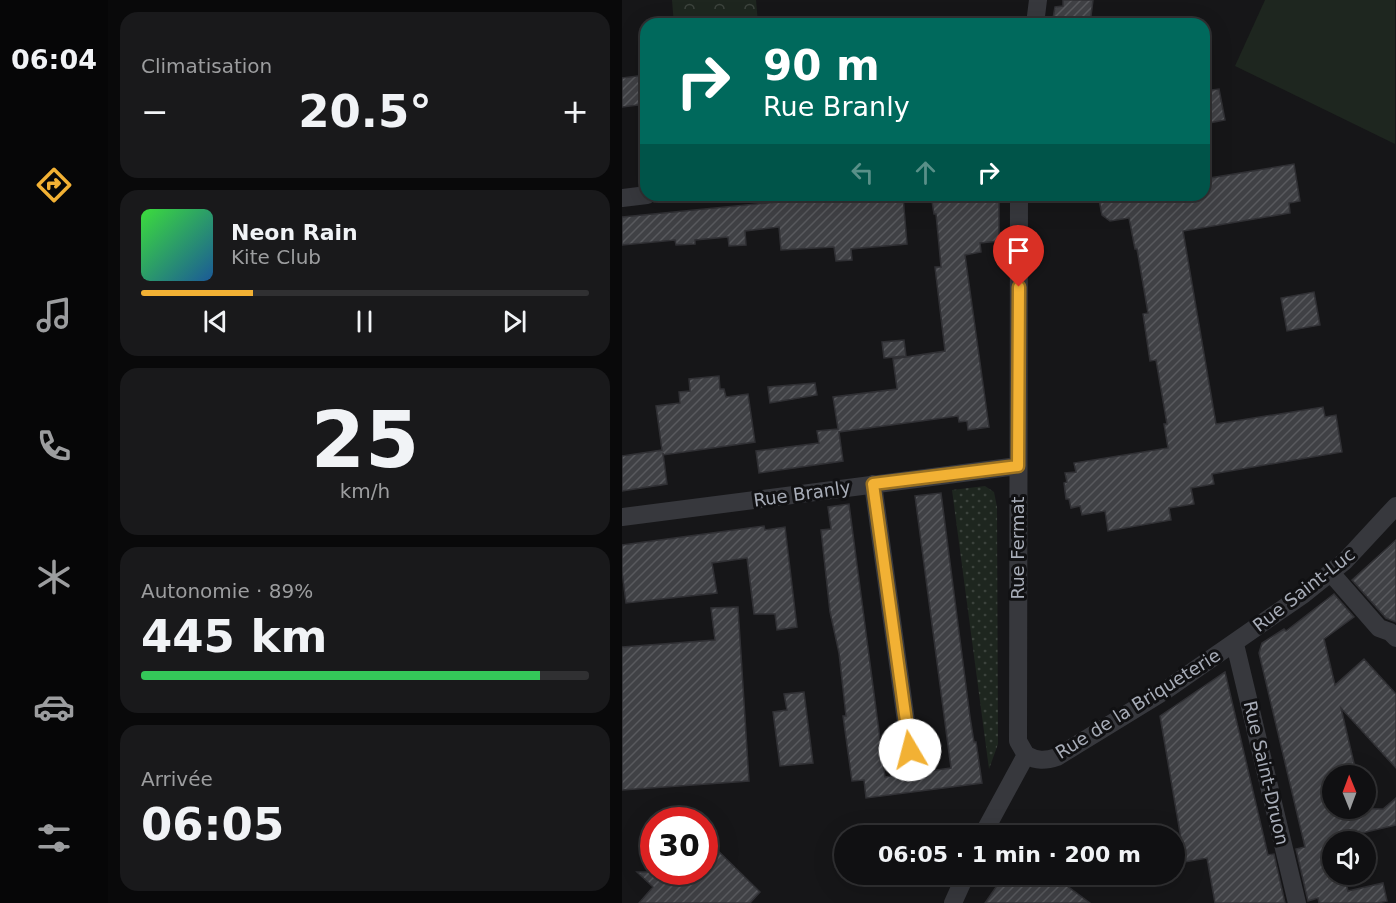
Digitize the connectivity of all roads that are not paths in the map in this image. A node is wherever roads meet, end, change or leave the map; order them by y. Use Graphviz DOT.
graph roads {
  1 [pos="1038,0"];
  2 [pos="1036,18"];
  3 [pos="640,196"];
  4 [pos="622,198"];
  5 [pos="1018,201"];
  6 [pos="1018,466"];
  7 [pos="873,484"];
  8 [pos="1396,506"];
  9 [pos="622,518"];
  10 [pos="1331,573"];
  11 [pos="1396,638"];
  12 [pos="1235,644"];
  13 [pos="910,750"];
  14 [pos="1026,755"];
  15 [pos="988,825"];
  16 [pos="961,885"];
  17 [pos="953,903"];
  18 [pos="1297,903"];
  1 -- 2 [label="street"];
  3 -- 4 [label="street"];
  5 -- 6 [label="street, Rue Fermat"];
  6 -- 7 [label="street, Rue Branly"];
  6 -- 14 [label="street, Rue Fermat"];
  7 -- 9 [label="street, Rue Branly"];
  7 -- 13 [label="street"];
  8 -- 10 [label="street, Rue Saint-Luc"];
  10 -- 11 [label="street"];
  10 -- 12 [label="street, Rue Saint-Luc"];
  12 -- 14 [label="street, Rue de la Briqueterie"];
  12 -- 18 [label="street, Rue Saint-Druon"];
  14 -- 15 [label="street"];
  16 -- 17 [label="street"];
}
